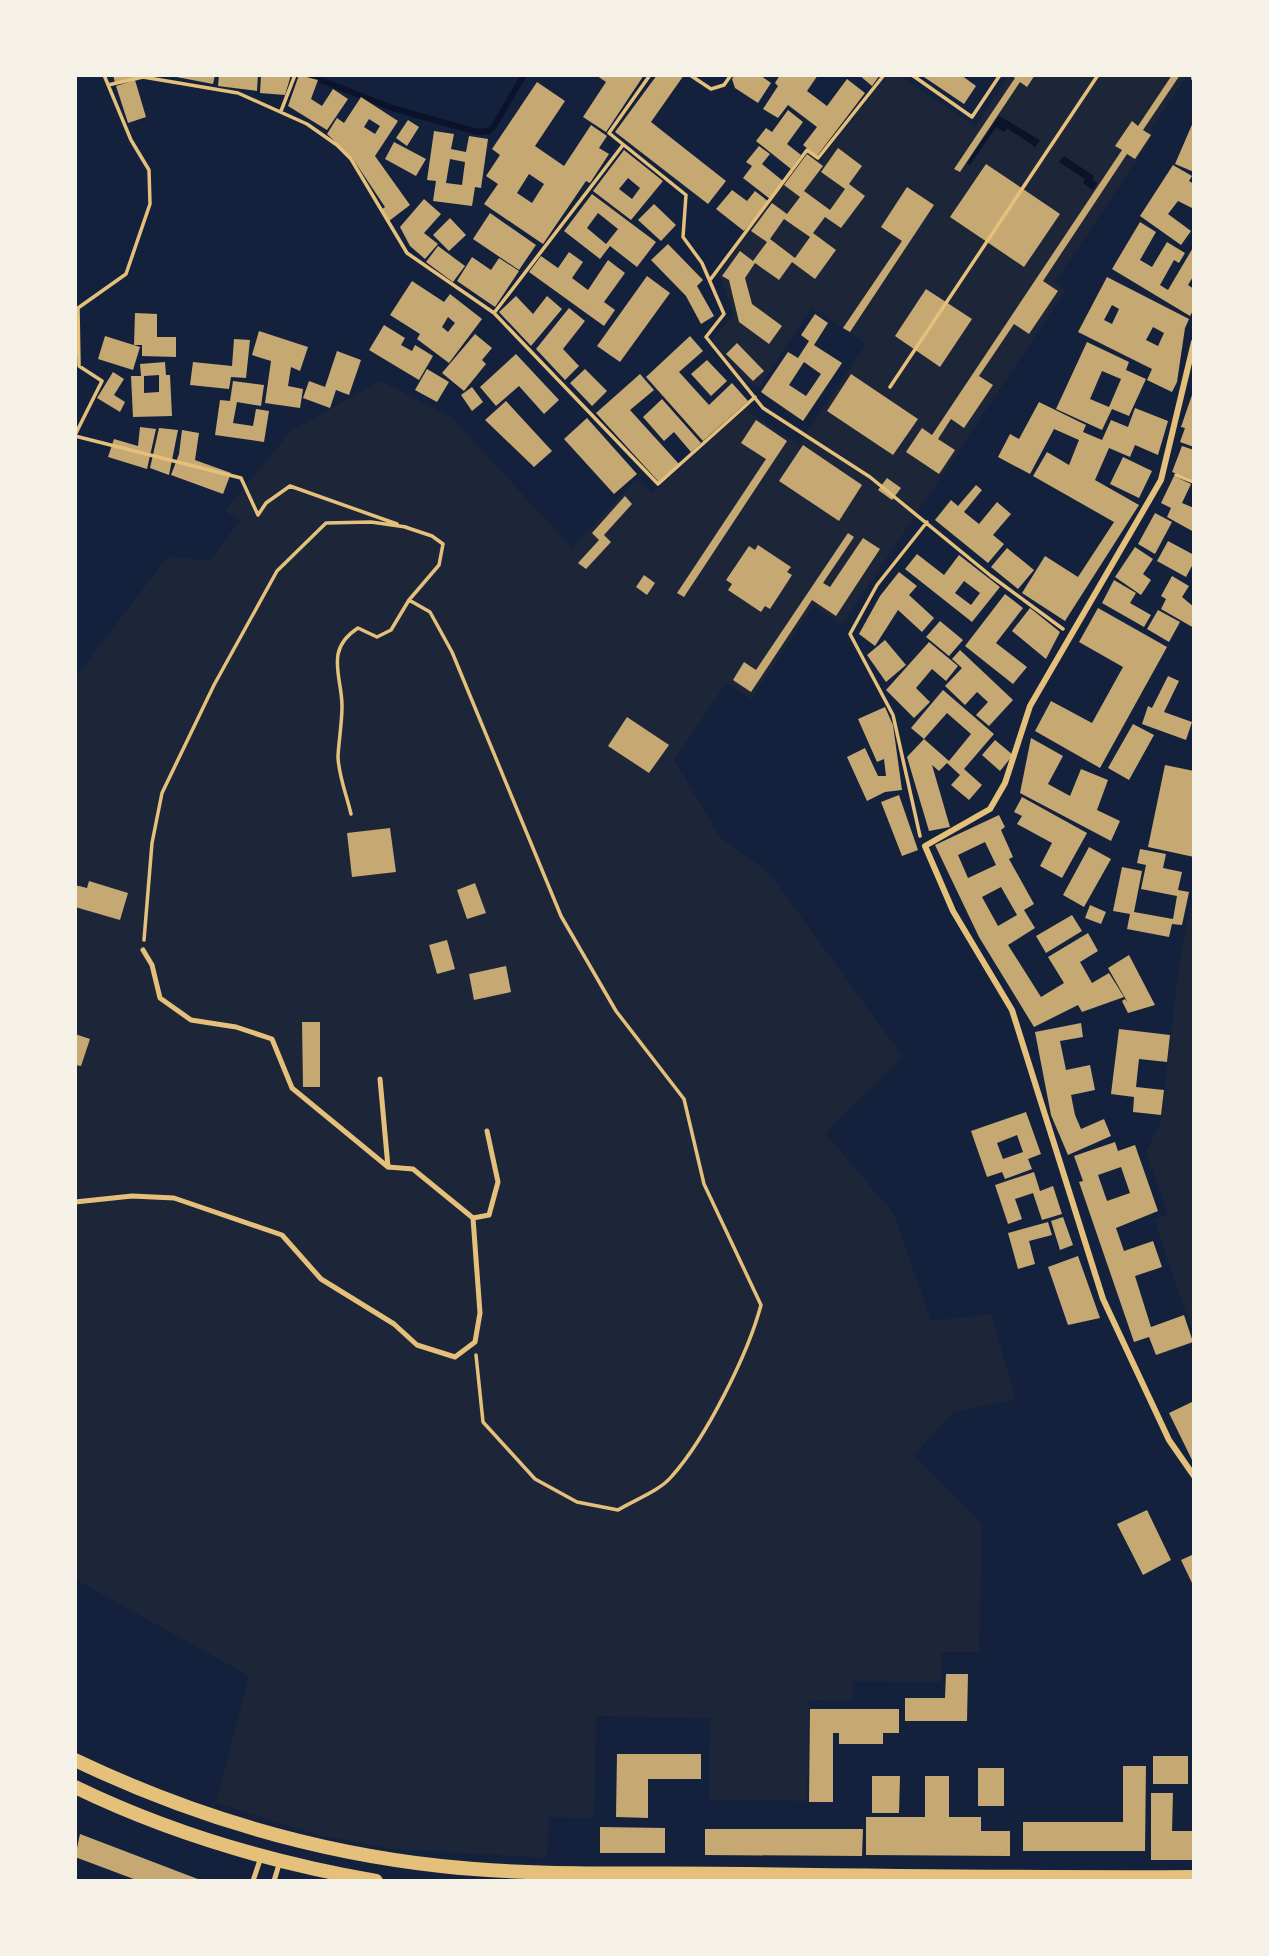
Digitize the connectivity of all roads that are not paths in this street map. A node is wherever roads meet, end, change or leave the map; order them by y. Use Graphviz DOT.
graph roads {
  1 [pos="1194,342"];
  2 [pos="143,950"];
  3 [pos="380,1079"];
  4 [pos="487,1131"];
  5 [pos="388,1167"];
  6 [pos="75,1202"];
  7 [pos="473,1218"];
  8 [pos="1194,1476"];
  9 [pos="75,1759"];
  10 [pos="75,1787"];
  11 [pos="262,1856"];
  12 [pos="281,1861"];
  13 [pos="1194,1877"];
  14 [pos="253,1881"];
  15 [pos="274,1881"];
  16 [pos="376,1881"];
  1 -- 8 [label="street"];
  2 -- 5 [label="lane"];
  3 -- 5 [label="lane"];
  4 -- 7 [label="lane"];
  5 -- 7 [label="lane"];
  6 -- 7 [label="lane"];
  9 -- 13 [label="main road"];
  10 -- 11 [label="main road"];
  11 -- 12 [label="main road"];
  11 -- 14 [label="lane"];
  12 -- 15 [label="lane"];
  12 -- 16 [label="main road"];
}
